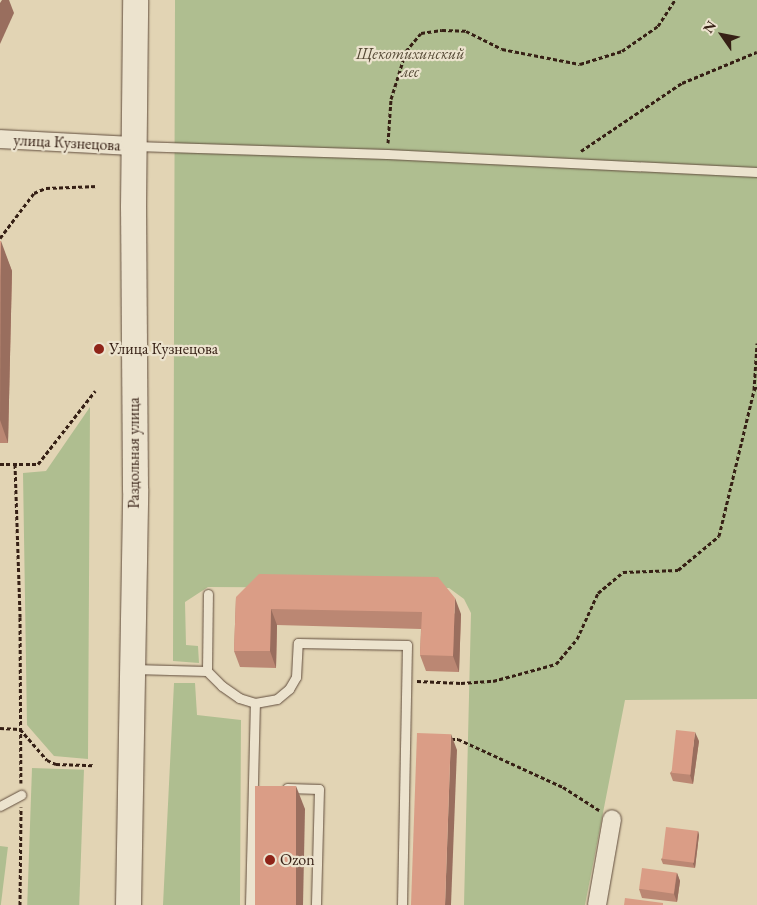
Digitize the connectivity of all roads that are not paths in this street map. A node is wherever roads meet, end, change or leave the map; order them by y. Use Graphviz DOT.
graph roads {
  1 [pos="135,0"];
  2 [pos="0,139"];
  3 [pos="133,146"];
  4 [pos="757,172"];
  5 [pos="208,594"];
  6 [pos="133,669"];
  7 [pos="207,671"];
  8 [pos="255,702"];
  9 [pos="281,788"];
  10 [pos="21,795"];
  11 [pos="0,806"];
  12 [pos="612,819"];
  13 [pos="128,905"];
  14 [pos="250,905"];
  15 [pos="316,905"];
  16 [pos="402,905"];
  17 [pos="597,905"];
  1 -- 3 [label="main road, Раздольная улица"];
  2 -- 3 [label="street, улица Кузнецова"];
  3 -- 4 [label="lane"];
  3 -- 6 [label="main road, Раздольная улица"];
  5 -- 7 [label="lane"];
  6 -- 7 [label="lane"];
  6 -- 13 [label="main road, Раздольная улица"];
  7 -- 8 [label="lane"];
  8 -- 14 [label="lane"];
  8 -- 16 [label="lane"];
  9 -- 15 [label="lane"];
  10 -- 11 [label="lane"];
  12 -- 17 [label="street"];
}
